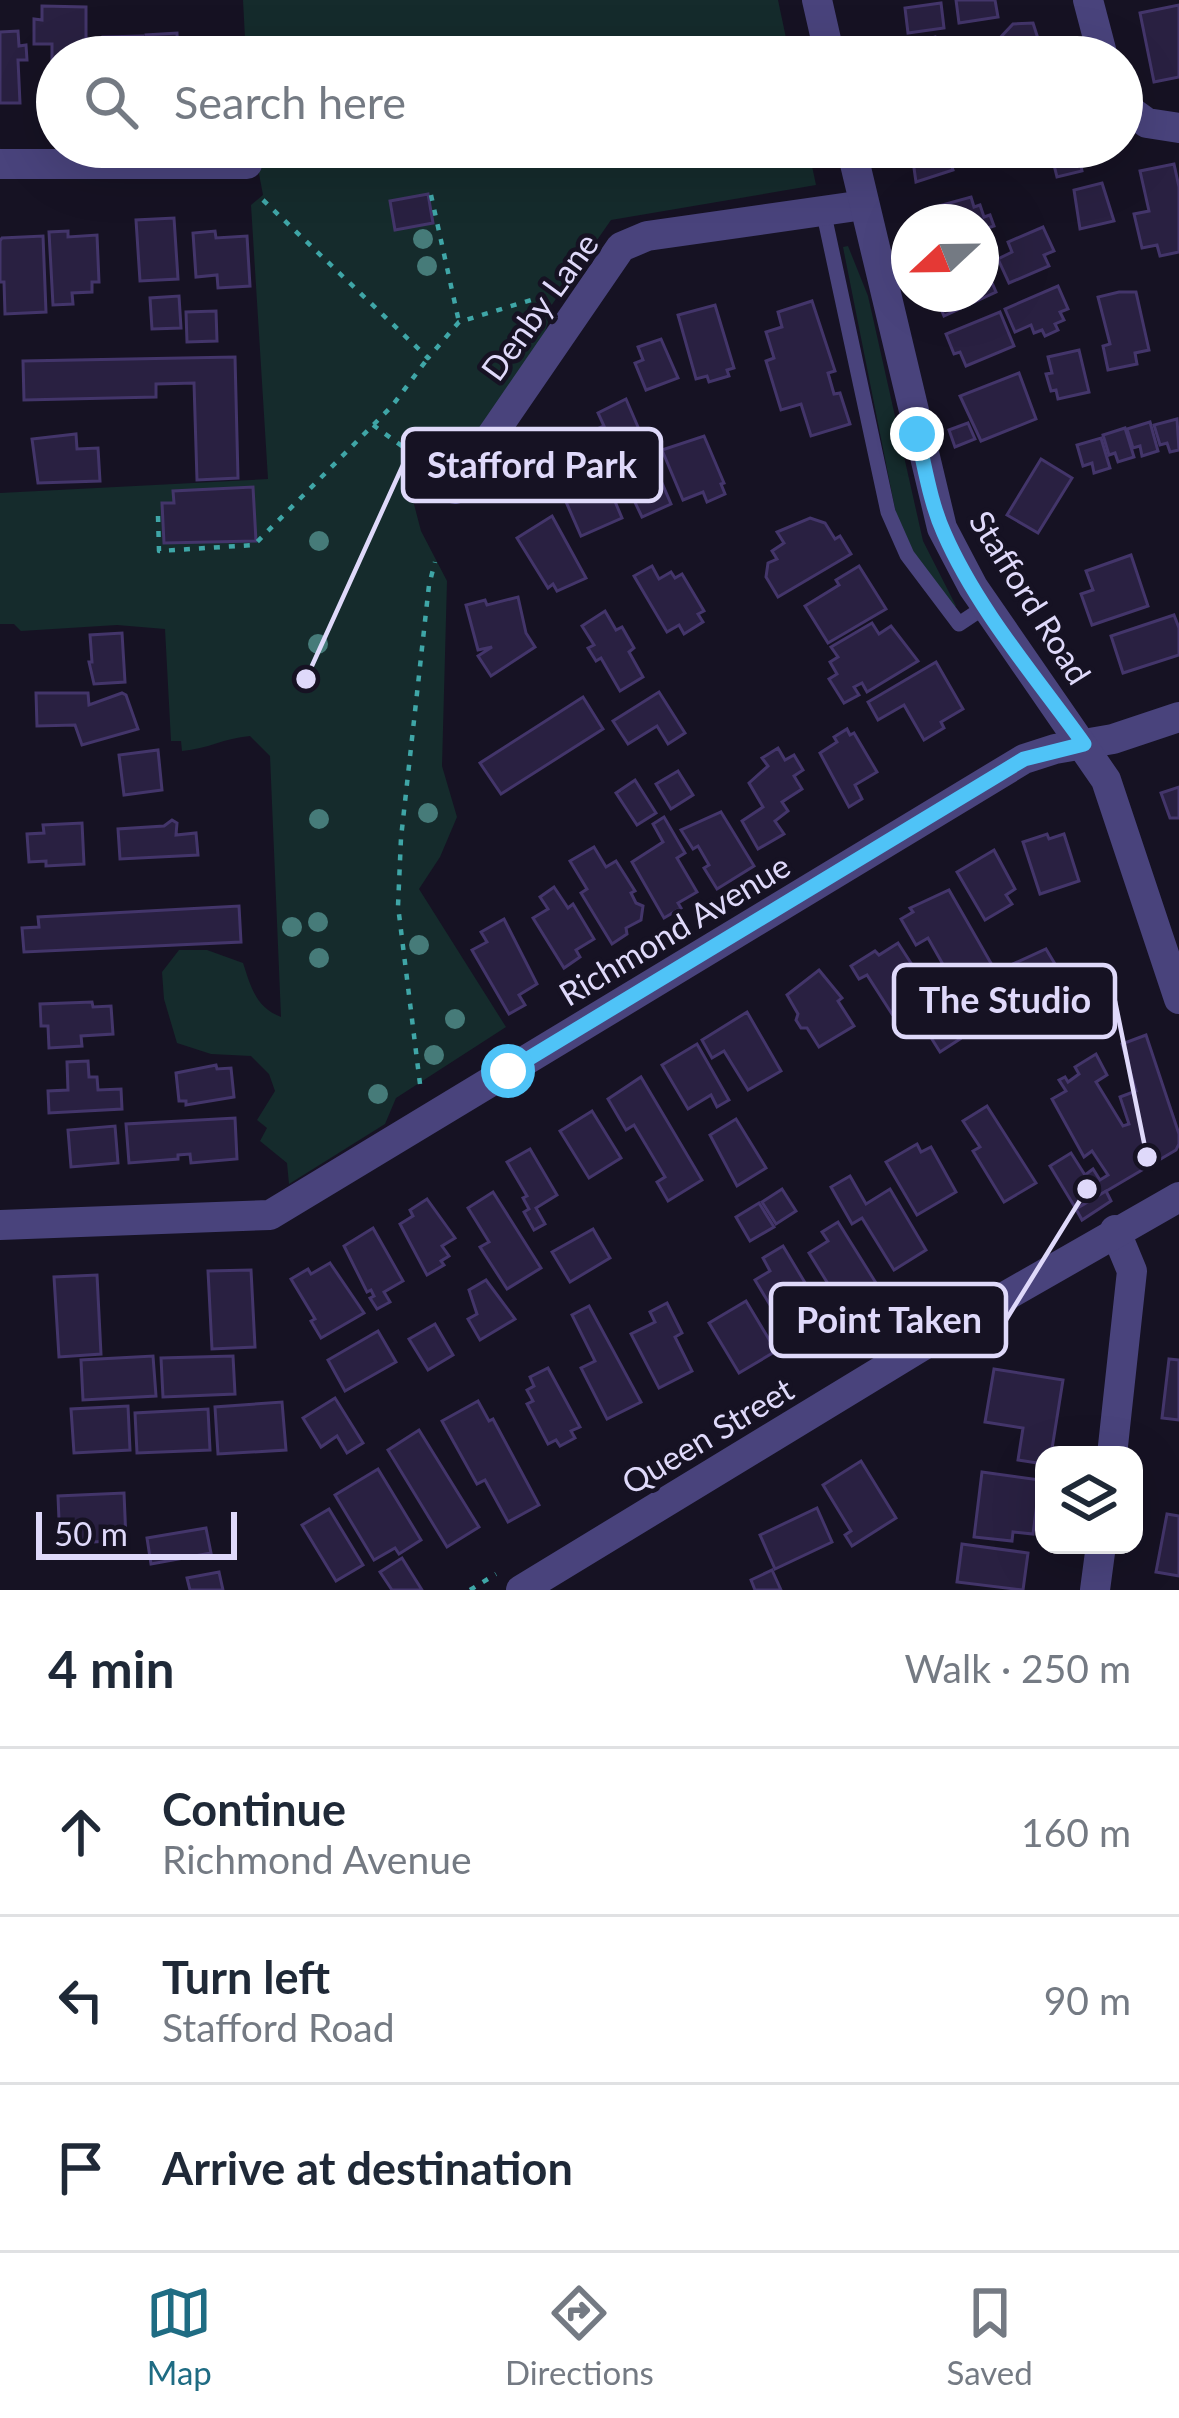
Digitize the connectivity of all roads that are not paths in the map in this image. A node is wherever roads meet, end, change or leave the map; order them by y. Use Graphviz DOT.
graph roads {
  1 [pos="817,0"];
  2 [pos="1088,0"];
  3 [pos="825,36"];
  4 [pos="1097,36"];
  5 [pos="1143,120"];
  6 [pos="1179,128"];
  7 [pos="0,164"];
  8 [pos="36,164"];
  9 [pos="856,168"];
  10 [pos="864,205"];
  11 [pos="824,210"];
  12 [pos="444,479"];
  13 [pos="986,606"];
  14 [pos="1179,717"];
  15 [pos="1084,744"];
  16 [pos="1179,999"];
  17 [pos="1179,1197"];
  18 [pos="0,1225"];
  19 [pos="1115,1231"];
  20 [pos="1113,1446"];
  21 [pos="1100,1554"];
  22 [pos="520,1590"];
  23 [pos="1095,1590"];
  1 -- 3 [label="street"];
  2 -- 4 [label="street"];
  5 -- 6 [label="street"];
  7 -- 8 [label="street"];
  9 -- 10 [label="street, Stafford Road"];
  10 -- 11 [label="street, Denby Lane"];
  10 -- 13 [label="street, Stafford Road"];
  11 -- 12 [label="street, Denby Lane"];
  11 -- 13 [label="lane"];
  13 -- 15 [label="street, Stafford Road"];
  14 -- 15 [label="street, Richmond Avenue"];
  15 -- 16 [label="street, Stafford Road"];
  15 -- 18 [label="street, Richmond Avenue"];
  17 -- 19 [label="street, Queen Street"];
  19 -- 20 [label="street"];
  19 -- 22 [label="street, Queen Street"];
  21 -- 23 [label="street"];
}
